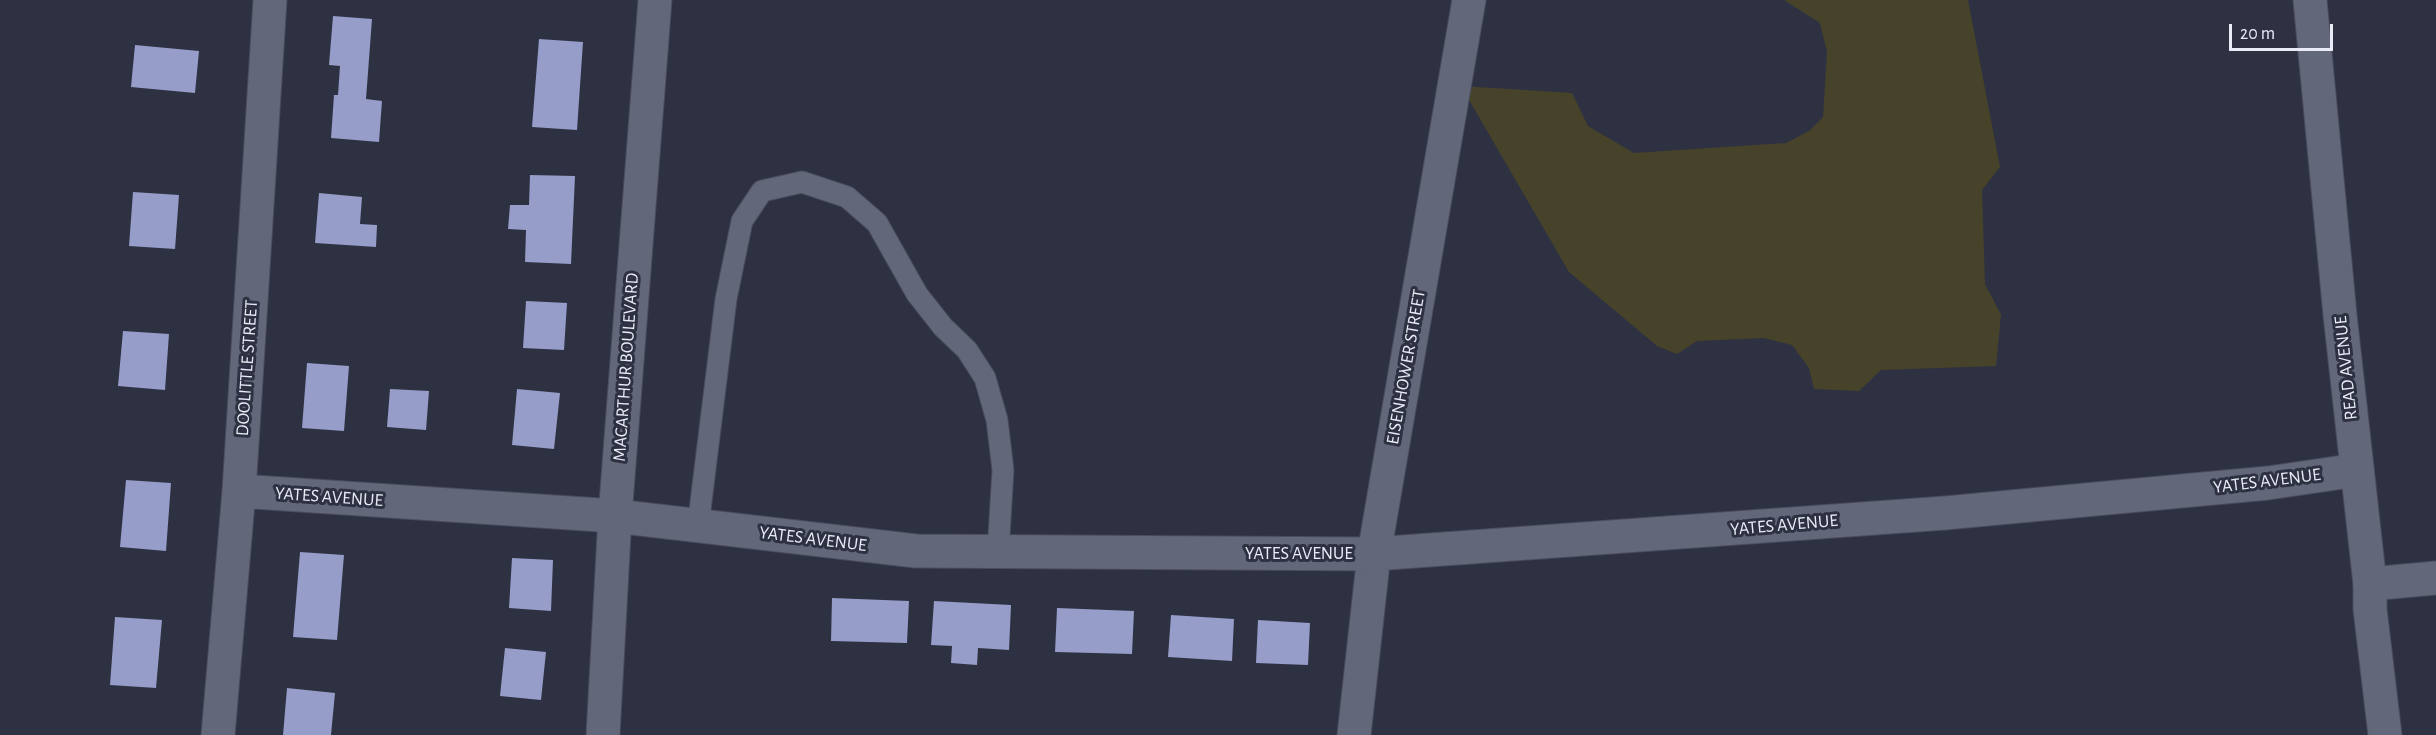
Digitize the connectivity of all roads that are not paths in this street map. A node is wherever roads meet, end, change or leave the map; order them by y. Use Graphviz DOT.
graph roads {
  1 [pos="270,0"];
  2 [pos="655,0"];
  3 [pos="1469,0"];
  4 [pos="2310,0"];
  5 [pos="2357,470"];
  6 [pos="239,491"];
  7 [pos="615,516"];
  8 [pos="698,526"];
  9 [pos="998,552"];
  10 [pos="1374,554"];
  11 [pos="2436,578"];
  12 [pos="2370,584"];
  13 [pos="218,735"];
  14 [pos="603,735"];
  15 [pos="1354,735"];
  16 [pos="2385,735"];
  1 -- 6 [label="street, DOOLITTLE STREET"];
  2 -- 7 [label="street, MACARTHUR BOULEVARD"];
  3 -- 10 [label="street, EISENHOWER STREET"];
  4 -- 5 [label="street, READ AVENUE"];
  5 -- 10 [label="street, YATES AVENUE"];
  5 -- 12 [label="street, READ AVENUE"];
  6 -- 7 [label="street, YATES AVENUE"];
  6 -- 13 [label="street, DOOLITTLE STREET"];
  7 -- 8 [label="street, YATES AVENUE"];
  7 -- 14 [label="street, MACARTHUR BOULEVARD"];
  8 -- 9 [label="street, YATES AVENUE"];
  8 -- 9 [label="lane"];
  9 -- 10 [label="street, YATES AVENUE"];
  10 -- 15 [label="street, EISENHOWER STREET"];
  11 -- 12 [label="street"];
  12 -- 16 [label="street, READ AVENUE"];
}
